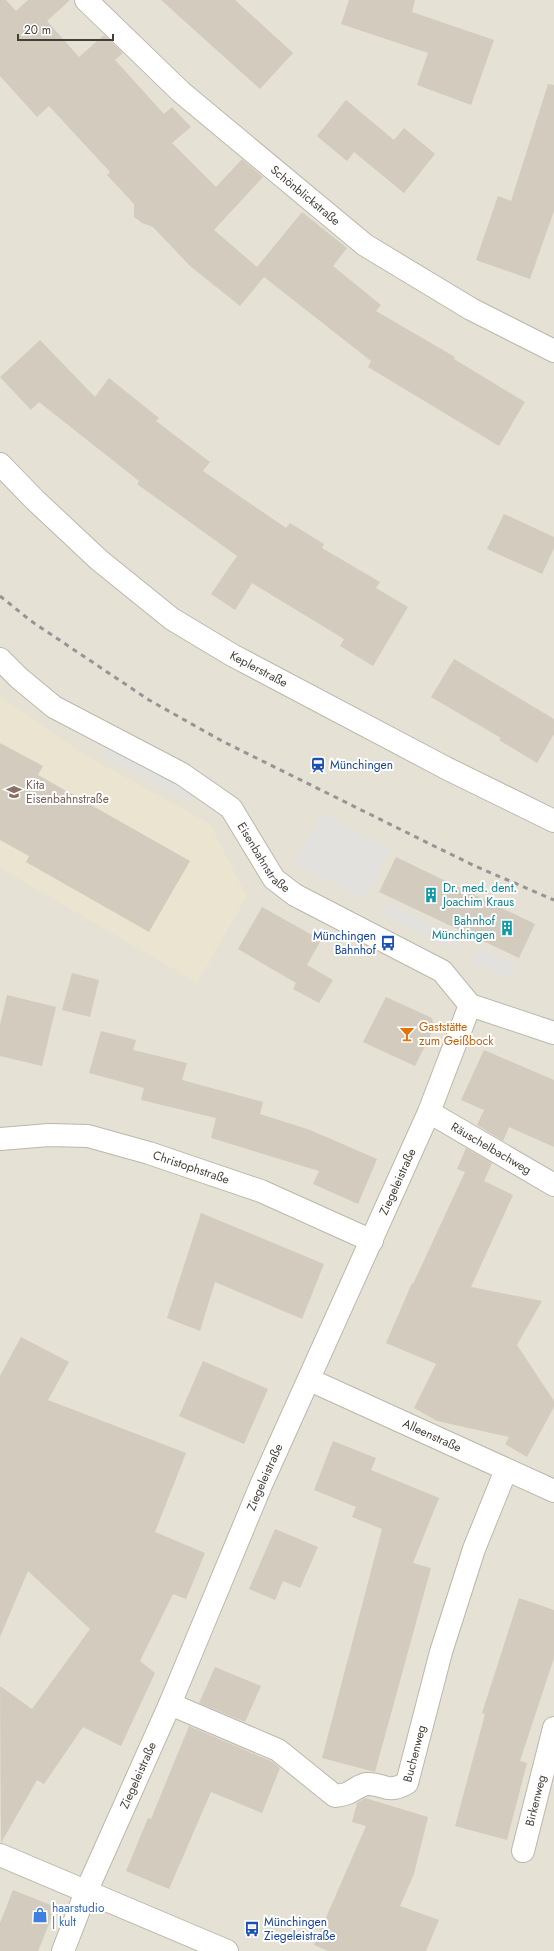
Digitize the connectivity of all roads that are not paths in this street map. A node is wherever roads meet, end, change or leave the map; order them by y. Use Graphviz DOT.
graph roads {
  1 [pos="86,0"];
  2 [pos="554,351"];
  3 [pos="0,464"];
  4 [pos="0,658"];
  5 [pos="554,821"];
  6 [pos="470,1005"];
  7 [pos="548,1031"];
  8 [pos="429,1112"];
  9 [pos="0,1139"];
  10 [pos="554,1185"];
  11 [pos="372,1241"];
  12 [pos="310,1380"];
  13 [pos="506,1470"];
  14 [pos="554,1491"];
  15 [pos="170,1704"];
  16 [pos="554,1728"];
  17 [pos="523,1851"];
  18 [pos="0,1855"];
  19 [pos="86,1892"];
  20 [pos="63,1951"];
  21 [pos="227,1951"];
  1 -- 2 [label="street, Schönblickstraße"];
  3 -- 5 [label="street, Keplerstraße"];
  4 -- 6 [label="street, Eisenbahnstraße"];
  6 -- 7 [label="street"];
  6 -- 8 [label="street, Ziegeleistraße"];
  8 -- 10 [label="street, Räuschelbachweg"];
  8 -- 11 [label="street, Ziegeleistraße"];
  9 -- 11 [label="street, Christophstraße"];
  11 -- 12 [label="street, Ziegeleistraße"];
  12 -- 13 [label="street, Alleenstraße"];
  12 -- 15 [label="street, Ziegeleistraße"];
  13 -- 14 [label="street, Alleenstraße"];
  13 -- 15 [label="street, Buchenweg"];
  15 -- 19 [label="street, Ziegeleistraße"];
  16 -- 17 [label="street, Birkenweg"];
  18 -- 19 [label="street"];
  19 -- 20 [label="street, Ziegeleistraße"];
  19 -- 21 [label="street"];
}
